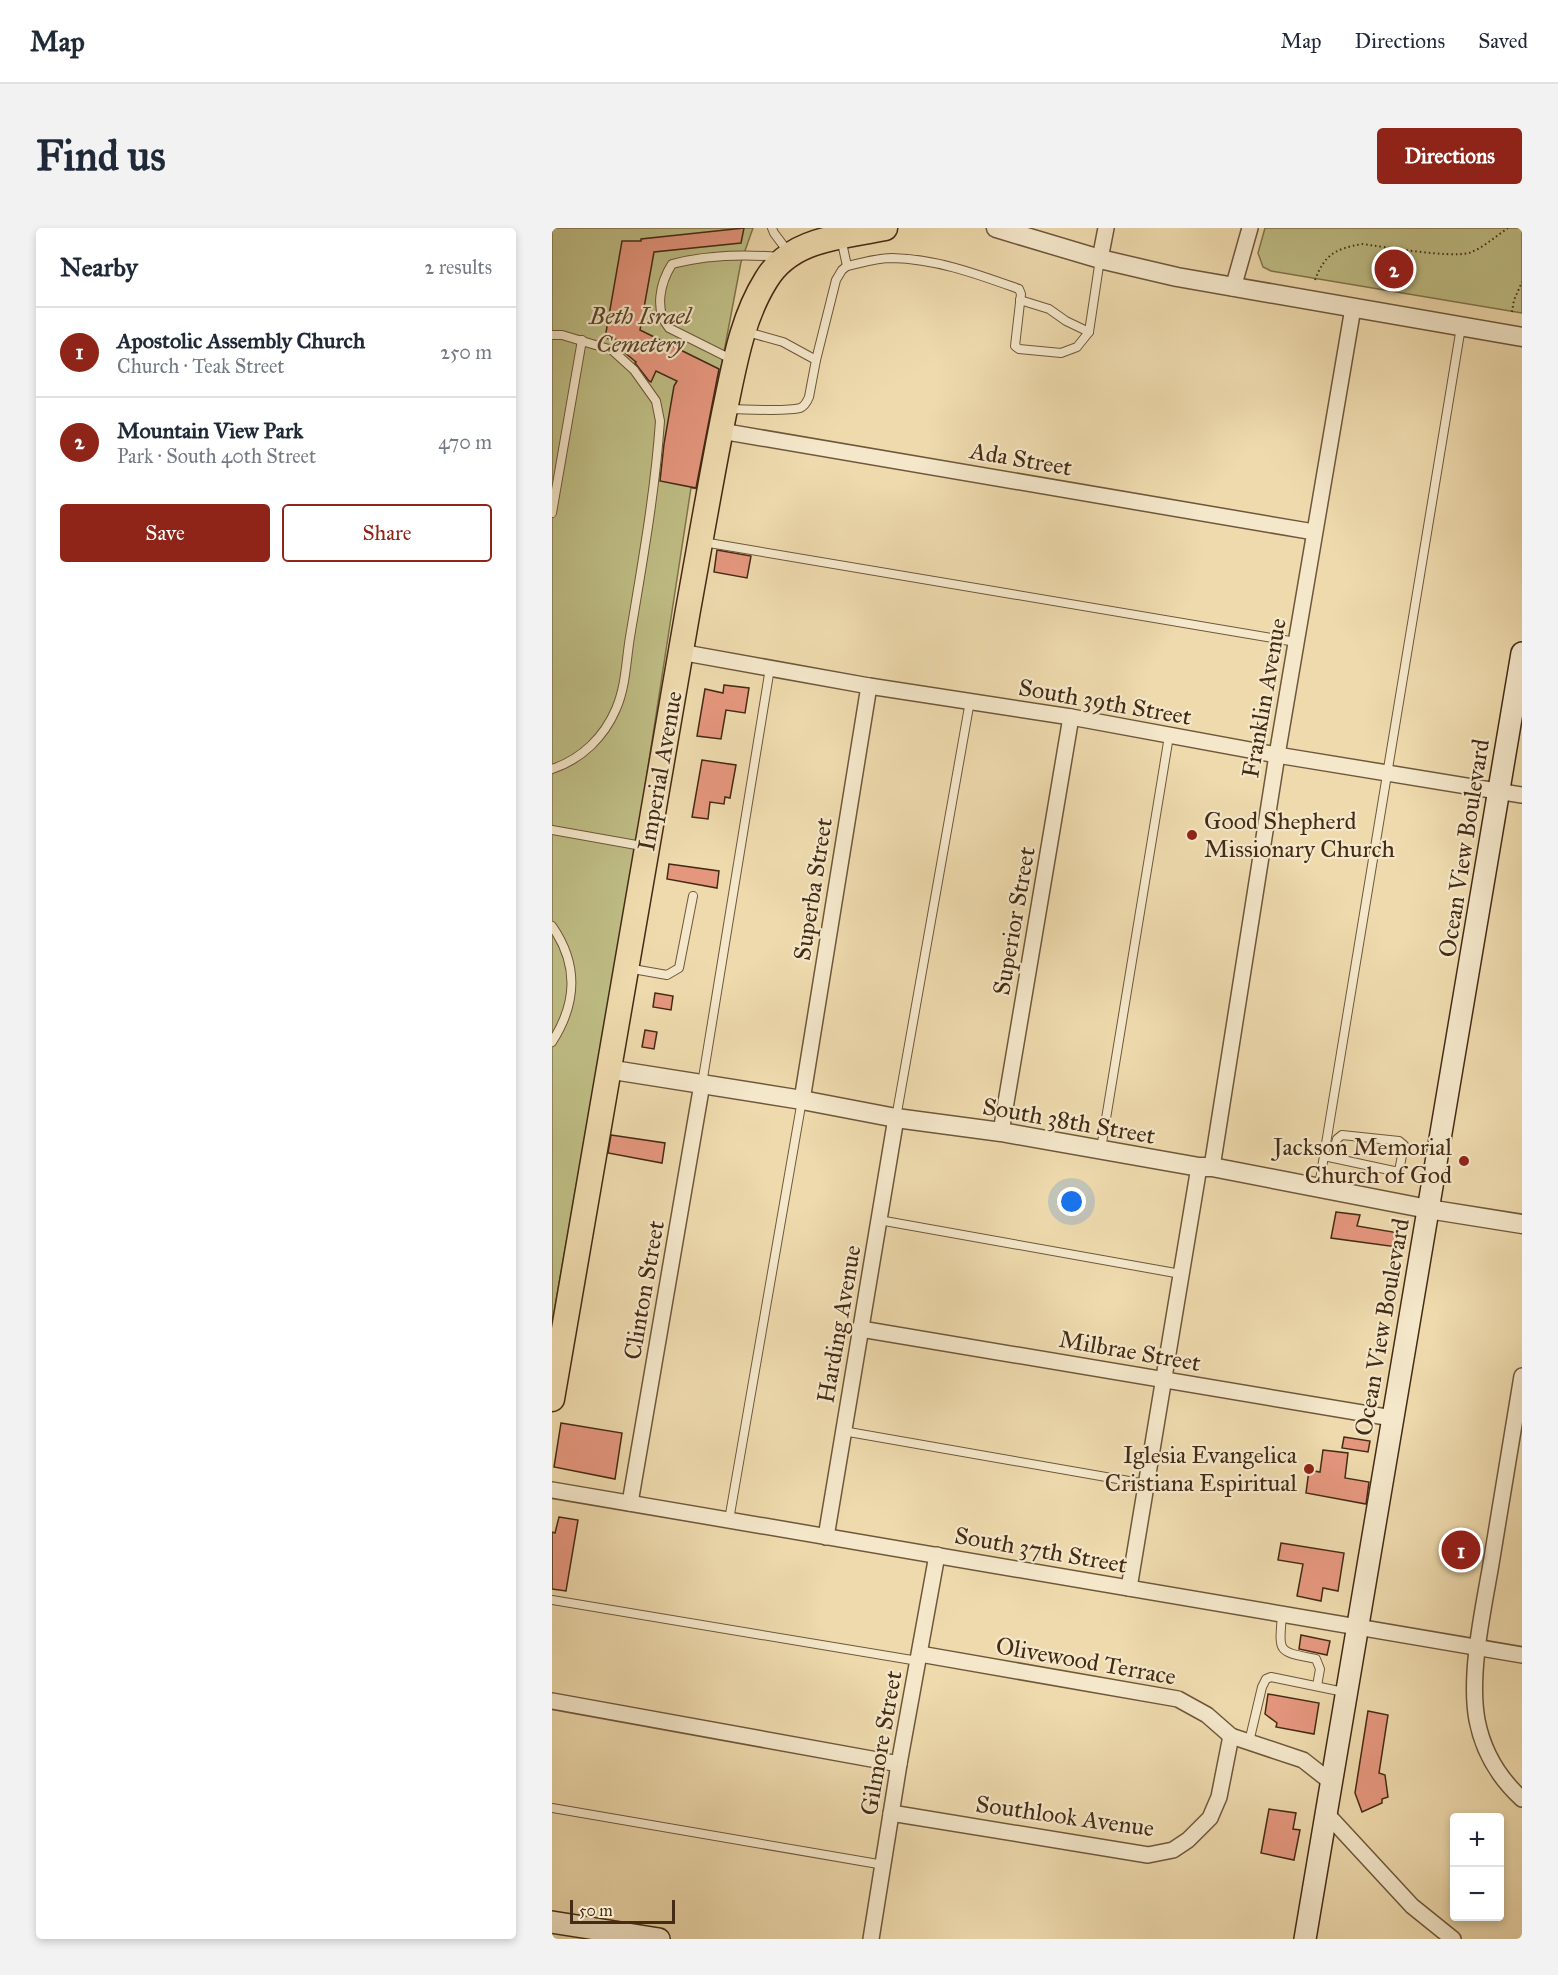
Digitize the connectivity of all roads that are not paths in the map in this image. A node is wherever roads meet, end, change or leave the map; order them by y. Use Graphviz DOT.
graph roads {
  1 [pos="772,228"];
  2 [pos="885,228"];
  3 [pos="996,228"];
  4 [pos="1106,228"];
  5 [pos="1250,228"];
  6 [pos="840,236"];
  7 [pos="788,255"];
  8 [pos="1100,259"];
  9 [pos="846,266"];
  10 [pos="1233,288"];
  11 [pos="1020,300"];
  12 [pos="1353,308"];
  13 [pos="1461,327"];
  14 [pos="743,331"];
  15 [pos="1089,332"];
  16 [pos="552,335"];
  17 [pos="1522,337"];
  18 [pos="582,340"];
  19 [pos="816,360"];
  20 [pos="736,361"];
  21 [pos="723,420"];
  22 [pos="552,513"];
  23 [pos="1314,532"];
  24 [pos="700,542"];
  25 [pos="1296,642"];
  26 [pos="680,652"];
  27 [pos="1522,653"];
  28 [pos="770,668"];
  29 [pos="869,686"];
  30 [pos="970,701"];
  31 [pos="1071,717"];
  32 [pos="1169,736"];
  33 [pos="1277,755"];
  34 [pos="552,768"];
  35 [pos="1386,773"];
  36 [pos="1499,792"];
  37 [pos="1522,795"];
  38 [pos="552,830"];
  39 [pos="647,847"];
  40 [pos="693,896"];
  41 [pos="552,926"];
  42 [pos="626,967"];
  43 [pos="552,1042"];
  44 [pos="607,1069"];
  45 [pos="702,1084"];
  46 [pos="802,1100"];
  47 [pos="896,1119"];
  48 [pos="1001,1132"];
  49 [pos="1101,1150"];
  50 [pos="1328,1157"];
  51 [pos="1206,1167"];
  52 [pos="1319,1187"];
  53 [pos="1428,1209"];
  54 [pos="879,1220"];
  55 [pos="1522,1224"];
  56 [pos="1181,1274"];
  57 [pos="861,1329"];
  58 [pos="1522,1376"];
  59 [pos="1164,1380"];
  60 [pos="552,1400"];
  61 [pos="1392,1418"];
  62 [pos="843,1431"];
  63 [pos="1146,1484"];
  64 [pos="552,1490"];
  65 [pos="630,1503"];
  66 [pos="729,1520"];
  67 [pos="826,1537"];
  68 [pos="937,1555"];
  69 [pos="1129,1588"];
  70 [pos="552,1600"];
  71 [pos="1282,1614"];
  72 [pos="1357,1626"];
  73 [pos="1477,1648"];
  74 [pos="1522,1655"];
  75 [pos="919,1658"];
  76 [pos="1317,1686"];
  77 [pos="1346,1692"];
  78 [pos="552,1701"];
  79 [pos="1231,1736"];
  80 [pos="1249,1742"];
  81 [pos="899,1764"];
  82 [pos="1331,1782"];
  83 [pos="1522,1799"];
  84 [pos="552,1808"];
  85 [pos="891,1813"];
  86 [pos="1326,1813"];
  87 [pos="884,1865"];
  88 [pos="552,1922"];
  89 [pos="659,1939"];
  90 [pos="872,1939"];
  91 [pos="1305,1939"];
  92 [pos="1453,1939"];
  1 -- 7 [label="lane"];
  2 -- 6 [label="main road, Imperial Avenue"];
  3 -- 8 [label="street"];
  4 -- 8 [label="street"];
  5 -- 10 [label="street"];
  6 -- 7 [label="main road, Imperial Avenue"];
  6 -- 9 [label="lane"];
  7 -- 14 [label="main road, Imperial Avenue"];
  7 -- 20 [label="lane"];
  8 -- 10 [label="street"];
  8 -- 15 [label="lane"];
  9 -- 11 [label="lane"];
  9 -- 19 [label="lane"];
  10 -- 12 [label="street"];
  11 -- 15 [label="lane"];
  11 -- 15 [label="lane"];
  12 -- 13 [label="street"];
  12 -- 23 [label="street, Franklin Avenue"];
  13 -- 17 [label="street"];
  13 -- 35 [label="lane"];
  14 -- 19 [label="lane"];
  14 -- 20 [label="main road, Imperial Avenue"];
  16 -- 18 [label="lane"];
  18 -- 22 [label="lane"];
  18 -- 34 [label="lane"];
  19 -- 21 [label="lane"];
  20 -- 21 [label="main road, Imperial Avenue"];
  21 -- 23 [label="street, Ada Street"];
  21 -- 24 [label="main road, Imperial Avenue"];
  23 -- 25 [label="street, Franklin Avenue"];
  24 -- 25 [label="lane"];
  24 -- 26 [label="main road, Imperial Avenue"];
  25 -- 33 [label="street, Franklin Avenue"];
  26 -- 28 [label="street, South 39th Street"];
  26 -- 39 [label="main road, Imperial Avenue"];
  27 -- 36 [label="main road, Ocean View Boulevard"];
  28 -- 29 [label="street, South 39th Street"];
  28 -- 45 [label="lane"];
  29 -- 30 [label="street, South 39th Street"];
  29 -- 46 [label="street, Superba Street"];
  30 -- 31 [label="street, South 39th Street"];
  30 -- 47 [label="lane"];
  31 -- 32 [label="street, South 39th Street"];
  31 -- 48 [label="street, Superior Street"];
  32 -- 33 [label="street, South 39th Street"];
  32 -- 49 [label="lane"];
  33 -- 35 [label="street, South 39th Street"];
  33 -- 51 [label="street, Franklin Avenue"];
  35 -- 36 [label="street, South 39th Street"];
  35 -- 50 [label="lane"];
  36 -- 37 [label="street, South 39th Street"];
  36 -- 53 [label="main road, Ocean View Boulevard"];
  38 -- 39 [label="lane"];
  39 -- 42 [label="main road, Imperial Avenue"];
  40 -- 42 [label="lane"];
  41 -- 43 [label="lane"];
  42 -- 44 [label="main road, Imperial Avenue"];
  44 -- 45 [label="street, South 38th Street"];
  44 -- 60 [label="main road, Imperial Avenue"];
  45 -- 46 [label="street, South 38th Street"];
  45 -- 65 [label="street, Clinton Street"];
  46 -- 47 [label="street, South 38th Street"];
  46 -- 66 [label="lane"];
  47 -- 48 [label="street, South 38th Street"];
  47 -- 54 [label="street, Harding Avenue"];
  48 -- 49 [label="street, South 38th Street"];
  49 -- 51 [label="street, South 38th Street"];
  50 -- 50 [label="lane"];
  50 -- 52 [label="lane"];
  51 -- 52 [label="street, South 38th Street"];
  51 -- 56 [label="street, Franklin Avenue"];
  52 -- 53 [label="street, South 38th Street"];
  53 -- 55 [label="street, South 38th Street"];
  53 -- 61 [label="main road, Ocean View Boulevard"];
  54 -- 56 [label="lane"];
  54 -- 57 [label="street, Harding Avenue"];
  56 -- 59 [label="street, Franklin Avenue"];
  57 -- 59 [label="street, Milbrae Street"];
  57 -- 62 [label="street, Harding Avenue"];
  58 -- 73 [label="street"];
  59 -- 61 [label="street, Milbrae Street"];
  59 -- 63 [label="street, Franklin Avenue"];
  61 -- 72 [label="main road, Ocean View Boulevard"];
  62 -- 63 [label="lane"];
  62 -- 67 [label="street, Harding Avenue"];
  63 -- 69 [label="street, Franklin Avenue"];
  64 -- 65 [label="street, South 37th Street"];
  65 -- 66 [label="street, South 37th Street"];
  66 -- 67 [label="street, South 37th Street"];
  67 -- 68 [label="street, South 37th Street"];
  68 -- 69 [label="street, South 37th Street"];
  68 -- 75 [label="street, Gilmore Street"];
  69 -- 71 [label="street, South 37th Street"];
  70 -- 75 [label="lane"];
  71 -- 72 [label="street, South 37th Street"];
  71 -- 76 [label="lane"];
  72 -- 73 [label="street, South 37th Street"];
  72 -- 77 [label="main road, Ocean View Boulevard"];
  73 -- 74 [label="street, South 37th Street"];
  73 -- 83 [label="street"];
  75 -- 79 [label="street, Olivewood Terrace"];
  75 -- 81 [label="street, Gilmore Street"];
  76 -- 77 [label="lane"];
  76 -- 80 [label="lane"];
  77 -- 82 [label="main road, Ocean View Boulevard"];
  78 -- 81 [label="street"];
  79 -- 80 [label="street, Olivewood Terrace"];
  79 -- 85 [label="street, Southlook Avenue"];
  80 -- 82 [label="street, Olivewood Terrace"];
  81 -- 85 [label="street, Gilmore Street"];
  82 -- 86 [label="main road, Ocean View Boulevard"];
  84 -- 87 [label="lane"];
  85 -- 87 [label="street, Gilmore Street"];
  86 -- 91 [label="main road, Ocean View Boulevard"];
  86 -- 92 [label="street"];
  87 -- 90 [label="street, Gilmore Street"];
  88 -- 89 [label="main road"];
}
